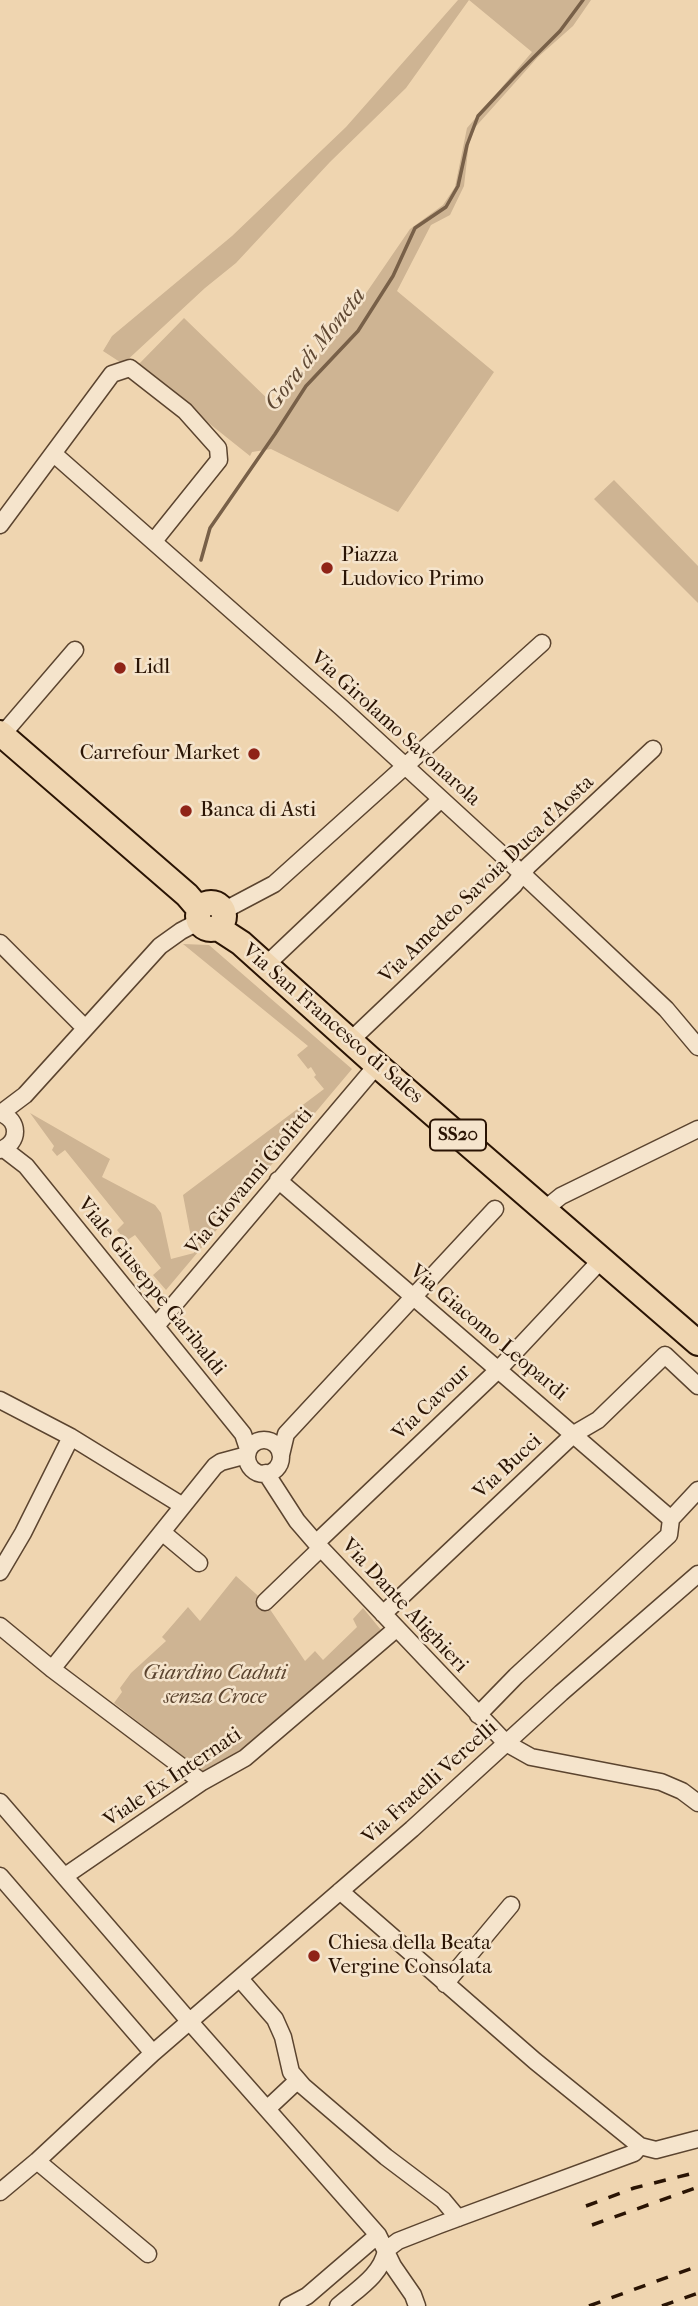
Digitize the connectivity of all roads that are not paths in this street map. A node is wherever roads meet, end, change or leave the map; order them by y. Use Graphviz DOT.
graph roads {
  1 [pos="54,454"];
  2 [pos="0,525"];
  3 [pos="153,541"];
  4 [pos="542,643"];
  5 [pos="75,650"];
  6 [pos="1,734"];
  7 [pos="653,748"];
  8 [pos="405,765"];
  9 [pos="441,799"];
  10 [pos="523,874"];
  11 [pos="210,917"];
  12 [pos="0,943"];
  13 [pos="266,965"];
  14 [pos="85,1028"];
  15 [pos="350,1041"];
  16 [pos="698,1046"];
  17 [pos="377,1065"];
  18 [pos="25,1095"];
  19 [pos="0,1113"];
  20 [pos="14,1124"];
  21 [pos="698,1129"];
  22 [pos="6,1146"];
  23 [pos="278,1180"];
  24 [pos="495,1209"];
  25 [pos="545,1209"];
  26 [pos="602,1259"];
  27 [pos="413,1296"];
  28 [pos="156,1326"];
  29 [pos="698,1343"];
  30 [pos="498,1370"];
  31 [pos="698,1385"];
  32 [pos="0,1400"];
  33 [pos="286,1434"];
  34 [pos="574,1434"];
  35 [pos="71,1437"];
  36 [pos="253,1444"];
  37 [pos="275,1465"];
  38 [pos="698,1490"];
  39 [pos="183,1506"];
  40 [pos="671,1519"];
  41 [pos="162,1532"];
  42 [pos="319,1546"];
  43 [pos="199,1563"];
  44 [pos="0,1572"];
  45 [pos="698,1574"];
  46 [pos="265,1602"];
  47 [pos="383,1614"];
  48 [pos="0,1626"];
  49 [pos="396,1629"];
  50 [pos="52,1669"];
  51 [pos="478,1715"];
  52 [pos="506,1743"];
  53 [pos="202,1782"];
  54 [pos="0,1802"];
  55 [pos="698,1804"];
  56 [pos="0,1876"];
  57 [pos="65,1876"];
  58 [pos="341,1891"];
  59 [pos="511,1905"];
  60 [pos="240,1980"];
  61 [pos="445,1984"];
  62 [pos="190,2022"];
  63 [pos="153,2053"];
  64 [pos="298,2080"];
  65 [pos="267,2109"];
  66 [pos="698,2138"];
  67 [pos="640,2146"];
  68 [pos="37,2161"];
  69 [pos="0,2192"];
  70 [pos="458,2218"];
  71 [pos="382,2242"];
  72 [pos="148,2254"];
  73 [pos="312,2301"];
  74 [pos="288,2306"];
  75 [pos="338,2306"];
  76 [pos="416,2306"];
  1 -- 2 [label="street"];
  1 -- 3 [label="street, Via Girolamo Savonarola"];
  1 -- 3 [label="street"];
  3 -- 8 [label="street, Via Girolamo Savonarola"];
  4 -- 8 [label="street"];
  5 -- 6 [label="street"];
  6 -- 11 [label="main road, Via San Francesco di Sales / SS20"];
  7 -- 10 [label="street, Via Amedeo Savoia Duca d'Aosta"];
  8 -- 9 [label="street, Via Girolamo Savonarola"];
  8 -- 11 [label="street"];
  9 -- 10 [label="street, Via Girolamo Savonarola"];
  9 -- 13 [label="street"];
  10 -- 15 [label="street, Via Amedeo Savoia Duca d'Aosta"];
  10 -- 16 [label="street, Via Girolamo Savonarola"];
  11 -- 13 [label="main road, Via San Francesco di Sales / SS20"];
  11 -- 14 [label="street"];
  12 -- 14 [label="street"];
  13 -- 15 [label="main road, Via San Francesco di Sales / SS20"];
  14 -- 18 [label="street"];
  15 -- 17 [label="main road, Via San Francesco di Sales / SS20"];
  17 -- 23 [label="street, Via Giovanni Giolitti"];
  17 -- 25 [label="main road, Via San Francesco di Sales / SS20"];
  18 -- 19 [label="street"];
  18 -- 20 [label="street"];
  19 -- 20 [label="street"];
  20 -- 22 [label="street"];
  21 -- 25 [label="street"];
  22 -- 28 [label="street, Viale Giuseppe Garibaldi"];
  23 -- 27 [label="street, Via Giacomo Leopardi"];
  23 -- 28 [label="street, Via Giovanni Giolitti"];
  24 -- 27 [label="street"];
  25 -- 26 [label="main road, Via San Francesco di Sales / SS20"];
  26 -- 29 [label="main road, Via San Francesco di Sales / SS20"];
  26 -- 30 [label="street, Via Cavour"];
  27 -- 30 [label="street, Via Giacomo Leopardi"];
  27 -- 33 [label="street"];
  28 -- 36 [label="street, Viale Giuseppe Garibaldi"];
  30 -- 34 [label="street, Via Giacomo Leopardi"];
  30 -- 42 [label="street, Via Cavour"];
  31 -- 34 [label="street, Via Bucci"];
  32 -- 35 [label="street"];
  33 -- 36 [label="street"];
  33 -- 37 [label="street"];
  34 -- 40 [label="street, Via Giacomo Leopardi"];
  34 -- 47 [label="street, Via Bucci"];
  35 -- 39 [label="street"];
  35 -- 44 [label="street"];
  36 -- 37 [label="street"];
  36 -- 37 [label="street"];
  36 -- 39 [label="street"];
  37 -- 42 [label="street, Via Dante Alighieri"];
  38 -- 40 [label="street"];
  39 -- 41 [label="street"];
  40 -- 51 [label="street"];
  41 -- 43 [label="street"];
  41 -- 50 [label="street"];
  42 -- 46 [label="street, Via Cavour"];
  42 -- 47 [label="street, Via Dante Alighieri"];
  45 -- 52 [label="street, Via Fratelli Vercelli"];
  47 -- 49 [label="street, Via Dante Alighieri"];
  48 -- 50 [label="street"];
  49 -- 51 [label="street, Via Dante Alighieri"];
  49 -- 53 [label="street, Viale Ex Internati"];
  50 -- 53 [label="street"];
  51 -- 52 [label="street, Via Dante Alighieri"];
  52 -- 55 [label="street, Via Dante Alighieri"];
  52 -- 58 [label="street, Via Fratelli Vercelli"];
  53 -- 57 [label="street, Viale Ex Internati"];
  54 -- 57 [label="street"];
  56 -- 63 [label="street"];
  57 -- 62 [label="street"];
  58 -- 60 [label="street, Via Fratelli Vercelli"];
  58 -- 61 [label="street"];
  59 -- 61 [label="street"];
  60 -- 62 [label="street, Via Fratelli Vercelli"];
  60 -- 64 [label="street"];
  61 -- 67 [label="street"];
  62 -- 63 [label="street, Via Fratelli Vercelli"];
  62 -- 65 [label="street"];
  63 -- 68 [label="street, Via Fratelli Vercelli"];
  64 -- 65 [label="street"];
  64 -- 70 [label="street"];
  65 -- 71 [label="street"];
  66 -- 67 [label="street"];
  67 -- 70 [label="street"];
  68 -- 69 [label="street, Via Fratelli Vercelli"];
  68 -- 72 [label="street"];
  70 -- 71 [label="street"];
  71 -- 73 [label="street"];
  71 -- 75 [label="street"];
  71 -- 76 [label="street"];
  73 -- 74 [label="street"];
}
